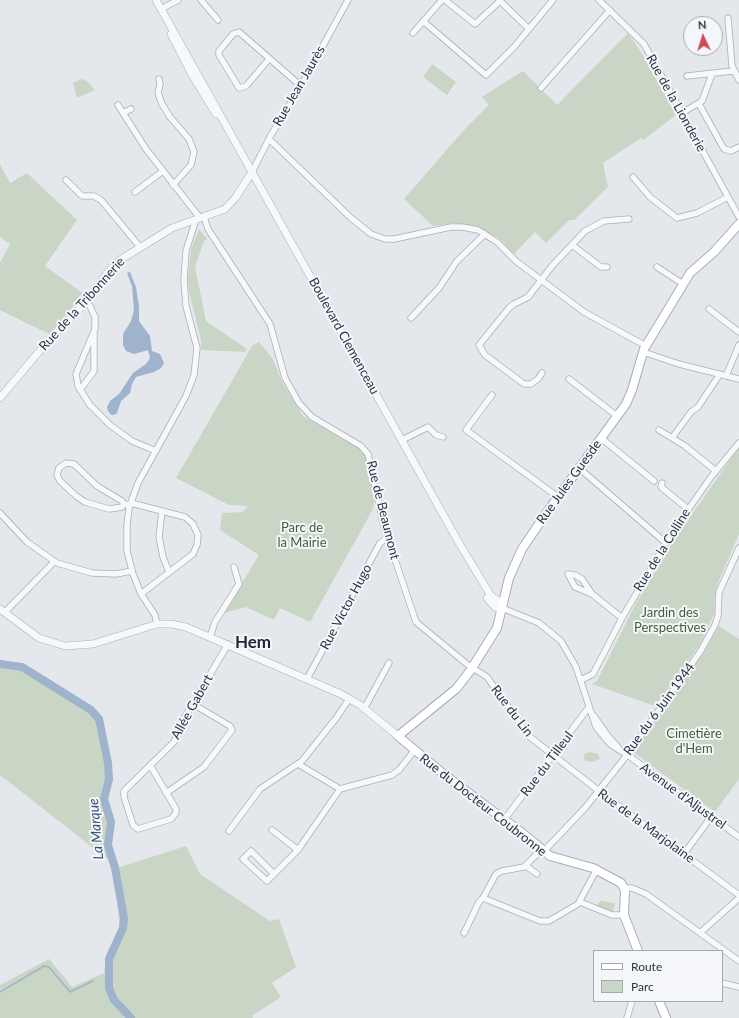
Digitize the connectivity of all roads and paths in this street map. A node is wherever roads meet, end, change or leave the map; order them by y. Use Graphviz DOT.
graph roads {
  1 [pos="156,0"];
  2 [pos="178,0"];
  3 [pos="201,0"];
  4 [pos="348,0"];
  5 [pos="444,0"];
  6 [pos="599,0"];
  7 [pos="500,1"];
  8 [pos="552,1"];
  9 [pos="610,10"];
  10 [pos="162,12"];
  11 [pos="728,18"];
  12 [pos="218,20"];
  13 [pos="423,21"];
  14 [pos="529,29"];
  15 [pos="413,33"];
  16 [pos="269,59"];
  17 [pos="733,71"];
  18 [pos="712,74"];
  19 [pos="687,76"];
  20 [pos="159,79"];
  21 [pos="739,80"];
  22 [pos="301,86"];
  23 [pos="541,88"];
  24 [pos="700,104"];
  25 [pos="118,105"];
  26 [pos="131,109"];
  27 [pos="123,113"];
  28 [pos="682,113"];
  29 [pos="269,139"];
  30 [pos="739,147"];
  31 [pos="163,171"];
  32 [pos="252,172"];
  33 [pos="634,177"];
  34 [pos="66,180"];
  35 [pos="173,185"];
  36 [pos="135,192"];
  37 [pos="728,197"];
  38 [pos="739,217"];
  39 [pos="198,218"];
  40 [pos="629,219"];
  41 [pos="739,224"];
  42 [pos="485,234"];
  43 [pos="572,245"];
  44 [pos="140,246"];
  45 [pos="657,267"];
  46 [pos="607,268"];
  47 [pos="541,280"];
  48 [pos="683,284"];
  49 [pos="86,302"];
  50 [pos="709,309"];
  51 [pos="411,318"];
  52 [pos="94,332"];
  53 [pos="739,332"];
  54 [pos="739,345"];
  55 [pos="644,349"];
  56 [pos="542,373"];
  57 [pos="723,375"];
  58 [pos="569,379"];
  59 [pos="739,379"];
  60 [pos="80,390"];
  61 [pos="492,395"];
  62 [pos="0,398"];
  63 [pos="617,416"];
  64 [pos="659,430"];
  65 [pos="443,437"];
  66 [pos="601,438"];
  67 [pos="672,438"];
  68 [pos="402,440"];
  69 [pos="739,443"];
  70 [pos="156,451"];
  71 [pos="579,468"];
  72 [pos="716,471"];
  73 [pos="654,481"];
  74 [pos="662,483"];
  75 [pos="558,497"];
  76 [pos="128,504"];
  77 [pos="688,509"];
  78 [pos="162,511"];
  79 [pos="0,513"];
  80 [pos="387,538"];
  81 [pos="666,543"];
  82 [pos="739,548"];
  83 [pos="54,562"];
  84 [pos="234,567"];
  85 [pos="132,571"];
  86 [pos="169,572"];
  87 [pos="141,594"];
  88 [pos="592,594"];
  89 [pos="502,607"];
  90 [pos="3,611"];
  91 [pos="622,618"];
  92 [pos="157,624"];
  93 [pos="210,637"];
  94 [pos="228,644"];
  95 [pos="389,663"];
  96 [pos="472,667"];
  97 [pos="307,679"];
  98 [pos="581,680"];
  99 [pos="348,699"];
  100 [pos="193,704"];
  101 [pos="589,707"];
  102 [pos="364,709"];
  103 [pos="398,736"];
  104 [pos="414,750"];
  105 [pos="627,755"];
  106 [pos="553,756"];
  107 [pos="298,764"];
  108 [pos="150,765"];
  109 [pos="340,789"];
  110 [pos="598,791"];
  111 [pos="166,793"];
  112 [pos="711,817"];
  113 [pos="504,820"];
  114 [pos="272,830"];
  115 [pos="229,831"];
  116 [pos="739,837"];
  117 [pos="298,850"];
  118 [pos="544,851"];
  119 [pos="684,854"];
  120 [pos="526,866"];
  121 [pos="597,870"];
  122 [pos="274,874"];
  123 [pos="537,874"];
  124 [pos="624,888"];
  125 [pos="739,894"];
  126 [pos="483,898"];
  127 [pos="739,898"];
  128 [pos="580,902"];
  129 [pos="624,915"];
  130 [pos="701,932"];
  131 [pos="464,933"];
  132 [pos="638,950"];
  133 [pos="739,960"];
  134 [pos="723,983"];
  135 [pos="739,987"];
  136 [pos="632,1002"];
  137 [pos="659,1002"];
  138 [pos="626,1018"];
  139 [pos="666,1018"];
  1 -- 10 [label="street, Boulevard Clemenceau"];
  2 -- 10 [label="street"];
  3 -- 12 [label="street"];
  4 -- 22 [label="street, Rue Jean Jaurès"];
  5 -- 7 [label="street"];
  5 -- 13 [label="street"];
  6 -- 9 [label="street, Rue de la Lionderie"];
  7 -- 14 [label="street"];
  8 -- 14 [label="street"];
  9 -- 23 [label="street"];
  9 -- 28 [label="street, Rue de la Lionderie"];
  10 -- 32 [label="street, Boulevard Clemenceau"];
  11 -- 17 [label="street"];
  13 -- 14 [label="street"];
  13 -- 15 [label="street"];
  16 -- 16 [label="street"];
  16 -- 22 [label="street"];
  17 -- 18 [label="street"];
  17 -- 21 [label="street"];
  18 -- 19 [label="street"];
  18 -- 24 [label="street"];
  20 -- 35 [label="street"];
  22 -- 29 [label="street, Rue Jean Jaurès"];
  24 -- 28 [label="street"];
  24 -- 30 [label="street"];
  25 -- 27 [label="street, Rue de Beaumont"];
  26 -- 27 [label="street"];
  27 -- 31 [label="street, Rue de Beaumont"];
  28 -- 37 [label="street, Rue de la Lionderie"];
  29 -- 32 [label="street, Rue Jean Jaurès"];
  29 -- 42 [label="street"];
  31 -- 35 [label="street, Rue de Beaumont"];
  31 -- 36 [label="street"];
  32 -- 39 [label="street, Rue de la Tribonnerie"];
  32 -- 68 [label="street, Boulevard Clemenceau"];
  33 -- 37 [label="street"];
  34 -- 44 [label="street"];
  35 -- 39 [label="street, Rue de Beaumont"];
  37 -- 38 [label="street, Rue de la Lionderie"];
  39 -- 44 [label="street, Rue de la Tribonnerie"];
  39 -- 70 [label="street"];
  39 -- 80 [label="street, Rue de Beaumont"];
  40 -- 43 [label="street"];
  41 -- 48 [label="main road, Rue Jules Guesde"];
  42 -- 47 [label="street"];
  42 -- 51 [label="street"];
  43 -- 46 [label="street"];
  43 -- 47 [label="street"];
  44 -- 49 [label="street, Rue de la Tribonnerie"];
  45 -- 48 [label="street"];
  47 -- 55 [label="street"];
  47 -- 56 [label="street"];
  48 -- 55 [label="main road, Rue Jules Guesde"];
  49 -- 52 [label="street"];
  49 -- 62 [label="street, Rue de la Tribonnerie"];
  50 -- 53 [label="street"];
  52 -- 60 [label="street"];
  52 -- 60 [label="street"];
  54 -- 57 [label="street"];
  55 -- 57 [label="street"];
  55 -- 63 [label="main road, Rue Jules Guesde"];
  57 -- 59 [label="street"];
  57 -- 67 [label="street"];
  58 -- 63 [label="street"];
  60 -- 70 [label="street"];
  61 -- 75 [label="street"];
  63 -- 66 [label="main road, Rue Jules Guesde"];
  64 -- 67 [label="street"];
  65 -- 68 [label="street"];
  66 -- 71 [label="main road, Rue Jules Guesde"];
  66 -- 73 [label="street"];
  67 -- 72 [label="street"];
  68 -- 89 [label="street, Boulevard Clemenceau"];
  69 -- 72 [label="street, Rue de la Colline"];
  70 -- 76 [label="street"];
  71 -- 75 [label="main road, Rue Jules Guesde"];
  71 -- 81 [label="street"];
  72 -- 77 [label="street, Rue de la Colline"];
  74 -- 77 [label="street"];
  75 -- 89 [label="main road, Rue Jules Guesde"];
  76 -- 76 [label="street"];
  76 -- 78 [label="street"];
  76 -- 85 [label="street"];
  77 -- 81 [label="street, Rue de la Colline"];
  78 -- 86 [label="street"];
  78 -- 86 [label="street"];
  79 -- 83 [label="street"];
  80 -- 96 [label="street, Rue de Beaumont"];
  80 -- 97 [label="street, Rue Victor Hugo"];
  81 -- 91 [label="street, Rue de la Colline"];
  82 -- 105 [label="street, Rue du 6 Juin 1944"];
  83 -- 85 [label="street"];
  83 -- 90 [label="street"];
  84 -- 93 [label="street"];
  85 -- 87 [label="street"];
  86 -- 87 [label="street"];
  87 -- 92 [label="street"];
  88 -- 91 [label="street"];
  89 -- 96 [label="main road, Rue Jules Guesde"];
  89 -- 98 [label="street, Avenue d'Aljustrel"];
  90 -- 92 [label="street"];
  91 -- 98 [label="street, Rue de la Colline"];
  92 -- 93 [label="street"];
  93 -- 94 [label="street"];
  94 -- 97 [label="street"];
  94 -- 100 [label="street, Allée Gabert"];
  95 -- 102 [label="street"];
  96 -- 103 [label="main road, Rue Jules Guesde"];
  96 -- 106 [label="street, Rue du Lin"];
  97 -- 99 [label="street"];
  98 -- 101 [label="street, Avenue d'Aljustrel"];
  99 -- 102 [label="street"];
  99 -- 107 [label="street"];
  100 -- 108 [label="street, Allée Gabert"];
  100 -- 111 [label="street"];
  101 -- 105 [label="street, Avenue d'Aljustrel"];
  101 -- 106 [label="street, Rue du Tilleul"];
  102 -- 103 [label="street"];
  103 -- 104 [label="main road, Rue du Docteur Coubronne"];
  104 -- 109 [label="street"];
  104 -- 113 [label="main road, Rue du Docteur Coubronne"];
  105 -- 110 [label="street, Rue du 6 Juin 1944"];
  105 -- 112 [label="street, Avenue d'Aljustrel"];
  106 -- 110 [label="street, Rue de la Marjolaine"];
  106 -- 113 [label="street, Rue du Tilleul"];
  107 -- 109 [label="street"];
  107 -- 115 [label="street"];
  108 -- 111 [label="street, Allée Gabert"];
  108 -- 111 [label="street, Allée Gabert"];
  109 -- 117 [label="street"];
  110 -- 118 [label="street, Rue du 6 Juin 1944"];
  110 -- 119 [label="street, Rue de la Marjolaine"];
  112 -- 116 [label="street, Avenue d'Aljustrel"];
  112 -- 119 [label="street"];
  113 -- 118 [label="main road, Rue du Docteur Coubronne"];
  114 -- 117 [label="street"];
  117 -- 122 [label="street"];
  118 -- 120 [label="street, Rue du 6 Juin 1944"];
  118 -- 121 [label="main road, Rue du Docteur Coubronne"];
  119 -- 125 [label="street, Rue de la Marjolaine"];
  120 -- 123 [label="street"];
  120 -- 126 [label="street"];
  121 -- 124 [label="main road, Rue du Docteur Coubronne"];
  121 -- 128 [label="street"];
  122 -- 122 [label="street"];
  124 -- 129 [label="main road"];
  124 -- 130 [label="street"];
  126 -- 128 [label="street"];
  126 -- 131 [label="street"];
  127 -- 130 [label="street"];
  128 -- 129 [label="street"];
  129 -- 132 [label="main road"];
  130 -- 133 [label="street"];
  134 -- 135 [label="street"];
  136 -- 138 [label="street"];
  137 -- 139 [label="main road"];
}
